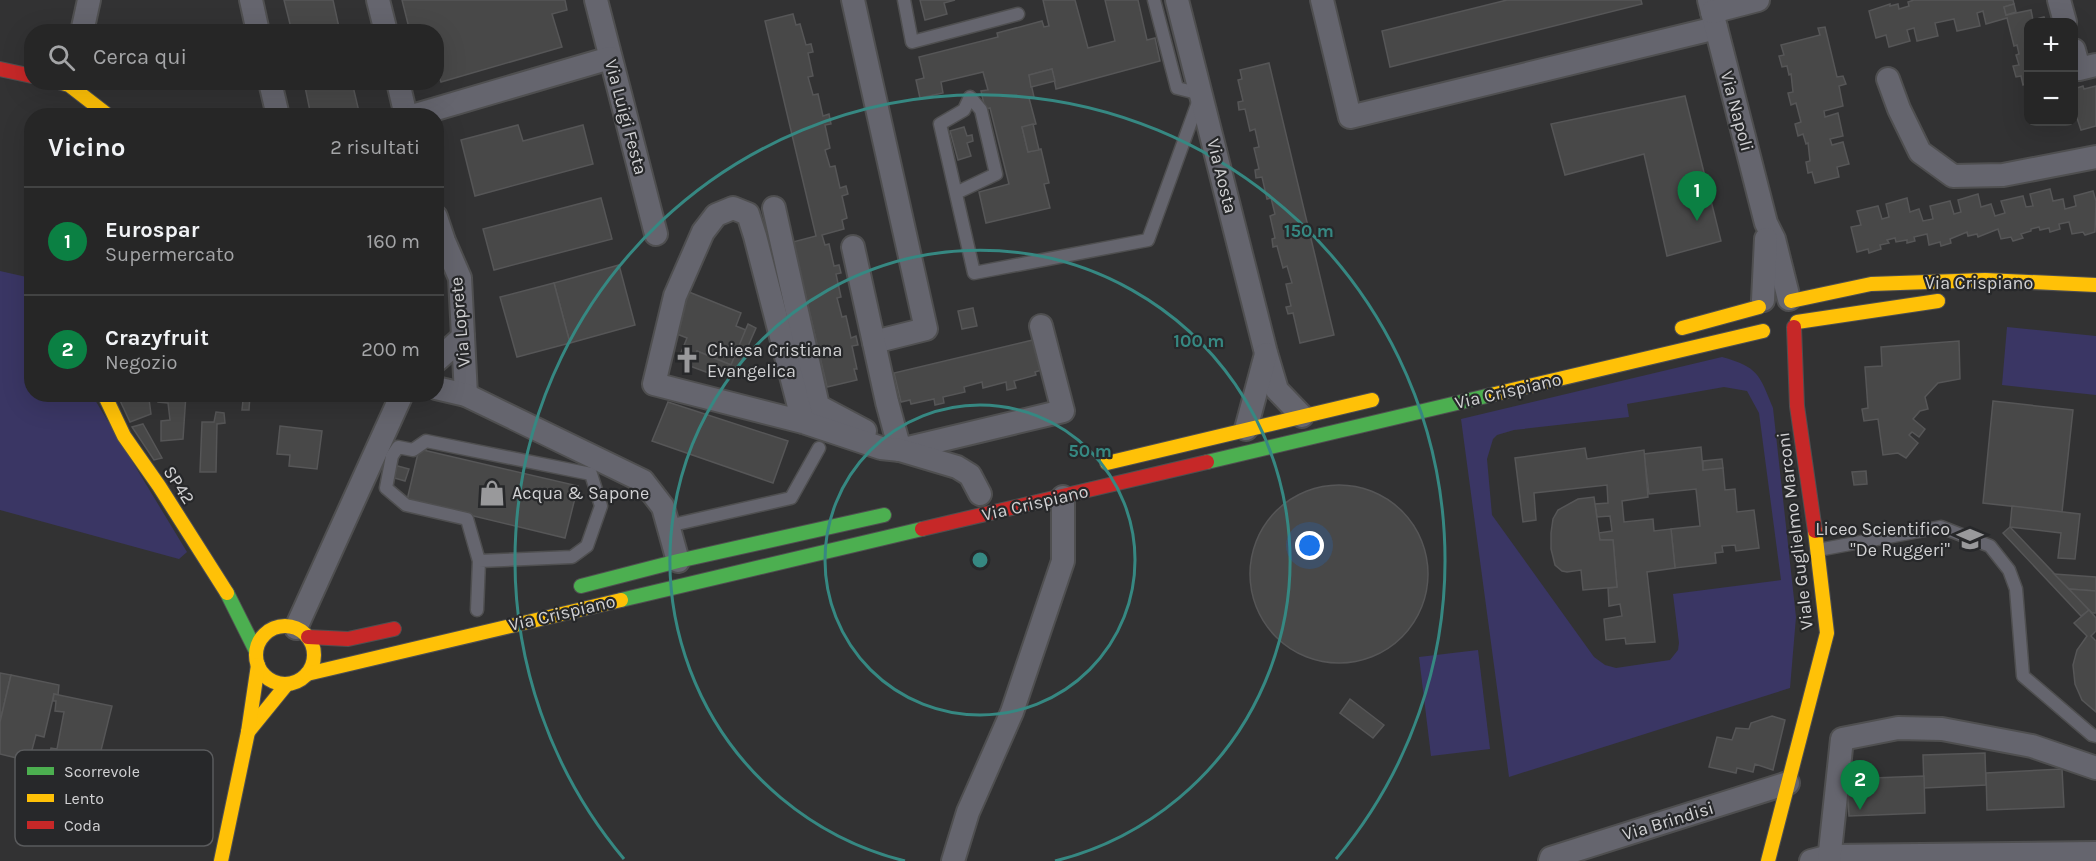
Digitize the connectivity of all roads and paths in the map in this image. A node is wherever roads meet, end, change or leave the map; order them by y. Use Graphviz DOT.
graph roads {
  1 [pos="89,0"];
  2 [pos="251,0"];
  3 [pos="378,0"];
  4 [pos="596,0"];
  5 [pos="854,0"];
  6 [pos="904,0"];
  7 [pos="1154,0"];
  8 [pos="1177,0"];
  9 [pos="1758,0"];
  10 [pos="2059,0"];
  11 [pos="1326,1"];
  12 [pos="1712,13"];
  13 [pos="1018,14"];
  14 [pos="2064,18"];
  15 [pos="84,24"];
  16 [pos="256,24"];
  17 [pos="384,24"];
  18 [pos="610,57"];
  19 [pos="2096,65"];
  20 [pos="2078,66"];
  21 [pos="0,69"];
  22 [pos="24,74"];
  23 [pos="1888,80"];
  24 [pos="75,90"];
  25 [pos="272,90"];
  26 [pos="400,90"];
  27 [pos="1201,94"];
  28 [pos="99,108"];
  29 [pos="276,108"];
  30 [pos="404,108"];
  31 [pos="439,108"];
  32 [pos="2096,157"];
  33 [pos="956,193"];
  34 [pos="774,208"];
  35 [pos="1766,223"];
  36 [pos="656,234"];
  37 [pos="853,247"];
  38 [pos="444,254"];
  39 [pos="2096,285"];
  40 [pos="1790,300"];
  41 [pos="1955,300"];
  42 [pos="1761,304"];
  43 [pos="1795,325"];
  44 [pos="1041,326"];
  45 [pos="1663,332"];
  46 [pos="1766,336"];
  47 [pos="463,337"];
  48 [pos="874,342"];
  49 [pos="1266,353"];
  50 [pos="444,354"];
  51 [pos="1784,375"];
  52 [pos="444,390"];
  53 [pos="466,395"];
  54 [pos="1387,397"];
  55 [pos="108,402"];
  56 [pos="398,402"];
  57 [pos="1797,406"];
  58 [pos="1302,416"];
  59 [pos="803,422"];
  60 [pos="1246,429"];
  61 [pos="819,448"];
  62 [pos="900,450"];
  63 [pos="1098,465"];
  64 [pos="979,494"];
  65 [pos="1063,496"];
  66 [pos="901,511"];
  67 [pos="668,526"];
  68 [pos="1817,550"];
  69 [pos="479,561"];
  70 [pos="678,561"];
  71 [pos="569,588"];
  72 [pos="227,593"];
  73 [pos="477,610"];
  74 [pos="411,625"];
  75 [pos="295,631"];
  76 [pos="257,658"];
  77 [pos="307,674"];
  78 [pos="287,684"];
  79 [pos="248,732"];
  80 [pos="2096,736"];
  81 [pos="2096,768"];
  82 [pos="1788,783"];
  83 [pos="2096,853"];
  84 [pos="1823,859"];
  85 [pos="221,861"];
  86 [pos="953,861"];
  87 [pos="1550,861"];
  88 [pos="1768,861"];
  1 -- 15 [label="street"];
  2 -- 16 [label="street"];
  3 -- 17 [label="street"];
  4 -- 18 [label="street, Via Luigi Festa"];
  5 -- 48 [label="street"];
  6 -- 13 [label="lane"];
  7 -- 27 [label="lane"];
  8 -- 27 [label="street, Via Aosta"];
  9 -- 12 [label="street"];
  10 -- 14 [label="street"];
  11 -- 12 [label="street"];
  12 -- 35 [label="street, Via Napoli"];
  18 -- 31 [label="street"];
  18 -- 36 [label="street, Via Luigi Festa"];
  19 -- 20 [label="street"];
  21 -- 22 [label="main road"];
  23 -- 32 [label="street"];
  24 -- 28 [label="main road"];
  25 -- 29 [label="street"];
  26 -- 30 [label="street"];
  27 -- 33 [label="lane"];
  27 -- 49 [label="street, Via Aosta"];
  33 -- 33 [label="lane"];
  34 -- 62 [label="street, Via Crispiano"];
  35 -- 40 [label="street, Via Napoli"];
  35 -- 42 [label="street, Via Napoli"];
  37 -- 48 [label="street"];
  38 -- 47 [label="street, Via Loprete"];
  39 -- 40 [label="main road, Via Crispiano"];
  40 -- 42 [label="main road"];
  40 -- 43 [label="main road"];
  41 -- 43 [label="main road, Via Crispiano"];
  42 -- 45 [label="main road"];
  42 -- 46 [label="main road"];
  43 -- 46 [label="main road"];
  43 -- 57 [label="main road, Viale Guglielmo Marconi"];
  44 -- 62 [label="street"];
  46 -- 65 [label="main road, Via Crispiano"];
  47 -- 50 [label="street"];
  47 -- 53 [label="street, Via Loprete"];
  48 -- 62 [label="street"];
  49 -- 58 [label="street, Via Aosta"];
  49 -- 60 [label="street"];
  51 -- 57 [label="main road, Viale Guglielmo Marconi"];
  52 -- 53 [label="street"];
  53 -- 67 [label="street"];
  54 -- 58 [label="main road, Via Crispiano"];
  55 -- 72 [label="main road, SP42 / SP42"];
  56 -- 75 [label="street"];
  57 -- 68 [label="main road, Viale Guglielmo Marconi"];
  58 -- 60 [label="main road, Via Crispiano"];
  59 -- 59 [label="street, Via Crispiano"];
  59 -- 62 [label="street, Via Crispiano"];
  60 -- 63 [label="main road, Via Crispiano"];
  61 -- 67 [label="lane"];
  62 -- 64 [label="street, Via Crispiano"];
  65 -- 77 [label="main road, Via Crispiano"];
  65 -- 86 [label="street"];
  66 -- 70 [label="main road, Via Crispiano"];
  67 -- 70 [label="street"];
  68 -- 80 [label="lane"];
  68 -- 82 [label="main road, Viale Guglielmo Marconi"];
  69 -- 69 [label="lane"];
  69 -- 73 [label="lane"];
  70 -- 71 [label="main road, Via Crispiano"];
  72 -- 75 [label="main road, SP42 / SP42"];
  72 -- 76 [label="main road, SP42 / SP42"];
  74 -- 75 [label="main road"];
  75 -- 76 [label="main road"];
  75 -- 77 [label="main road"];
  76 -- 78 [label="main road"];
  76 -- 79 [label="main road"];
  77 -- 78 [label="main road"];
  78 -- 79 [label="main road"];
  79 -- 85 [label="main road"];
  81 -- 84 [label="street"];
  82 -- 87 [label="street, Via Brindisi"];
  82 -- 88 [label="main road, Viale Guglielmo Marconi"];
  83 -- 84 [label="street"];
}
